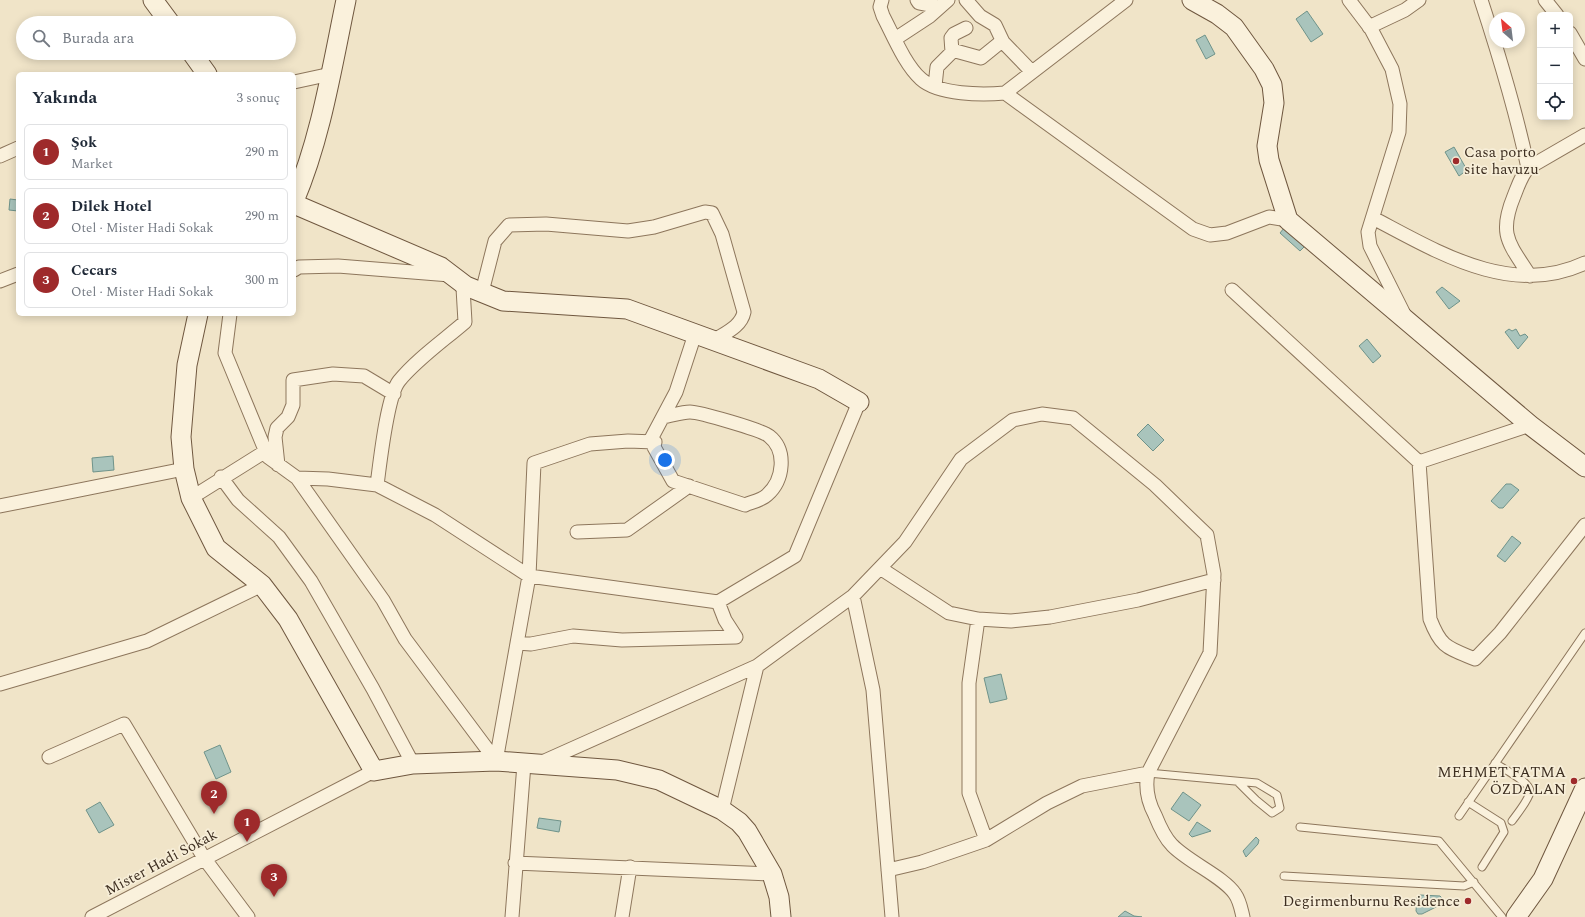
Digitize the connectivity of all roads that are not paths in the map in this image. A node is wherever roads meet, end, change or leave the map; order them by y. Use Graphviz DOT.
graph roads {
  1 [pos="153,0"];
  2 [pos="346,0"];
  3 [pos="882,0"];
  4 [pos="917,0"];
  5 [pos="966,0"];
  6 [pos="1126,0"];
  7 [pos="1192,0"];
  8 [pos="1349,0"];
  9 [pos="1419,0"];
  10 [pos="1481,0"];
  11 [pos="1544,0"];
  12 [pos="944,4"];
  13 [pos="1554,12"];
  14 [pos="165,16"];
  15 [pos="1369,27"];
  16 [pos="966,28"];
  17 [pos="1573,38"];
  18 [pos="895,39"];
  19 [pos="1002,42"];
  20 [pos="952,50"];
  21 [pos="1585,59"];
  22 [pos="196,60"];
  23 [pos="202,72"];
  24 [pos="1032,72"];
  25 [pos="331,74"];
  26 [pos="296,82"];
  27 [pos="935,86"];
  28 [pos="1005,93"];
  29 [pos="1585,134"];
  30 [pos="16,149"];
  31 [pos="0,156"];
  32 [pos="1528,168"];
  33 [pos="296,196"];
  34 [pos="296,205"];
  35 [pos="1373,218"];
  36 [pos="1288,220"];
  37 [pos="1585,263"];
  38 [pos="296,269"];
  39 [pos="16,275"];
  40 [pos="1530,276"];
  41 [pos="457,279"];
  42 [pos="0,281"];
  43 [pos="1232,290"];
  44 [pos="482,292"];
  45 [pos="198,316"];
  46 [pos="230,316"];
  47 [pos="1408,323"];
  48 [pos="695,334"];
  49 [pos="713,341"];
  50 [pos="394,394"];
  51 [pos="859,402"];
  52 [pos="662,417"];
  53 [pos="1530,425"];
  54 [pos="655,442"];
  55 [pos="266,451"];
  56 [pos="1419,462"];
  57 [pos="278,465"];
  58 [pos="1585,467"];
  59 [pos="184,469"];
  60 [pos="222,477"];
  61 [pos="297,478"];
  62 [pos="377,485"];
  63 [pos="689,486"];
  64 [pos="191,498"];
  65 [pos="0,506"];
  66 [pos="1585,525"];
  67 [pos="577,532"];
  68 [pos="880,568"];
  69 [pos="528,576"];
  70 [pos="1214,580"];
  71 [pos="262,585"];
  72 [pos="853,596"];
  73 [pos="718,602"];
  74 [pos="978,619"];
  75 [pos="1585,633"];
  76 [pos="517,643"];
  77 [pos="758,666"];
  78 [pos="0,684"];
  79 [pos="50,757"];
  80 [pos="496,761"];
  81 [pos="1495,763"];
  82 [pos="413,764"];
  83 [pos="530,764"];
  84 [pos="374,771"];
  85 [pos="1148,774"];
  86 [pos="1238,782"];
  87 [pos="1585,788"];
  88 [pos="1468,802"];
  89 [pos="722,810"];
  90 [pos="1459,816"];
  91 [pos="1512,821"];
  92 [pos="1300,827"];
  93 [pos="986,840"];
  94 [pos="204,858"];
  95 [pos="515,863"];
  96 [pos="630,867"];
  97 [pos="1482,867"];
  98 [pos="888,870"];
  99 [pos="772,874"];
  100 [pos="1284,876"];
  101 [pos="1474,882"];
  102 [pos="92,917"];
  103 [pos="248,917"];
  104 [pos="512,917"];
  105 [pos="622,917"];
  106 [pos="781,917"];
  107 [pos="892,917"];
  108 [pos="1243,917"];
  109 [pos="1502,917"];
  110 [pos="1516,917"];
  1 -- 14 [label="street"];
  2 -- 25 [label="street"];
  3 -- 18 [label="street"];
  4 -- 12 [label="street"];
  5 -- 19 [label="street"];
  6 -- 24 [label="street"];
  7 -- 36 [label="street"];
  8 -- 15 [label="street"];
  9 -- 15 [label="street"];
  10 -- 32 [label="street"];
  11 -- 13 [label="street"];
  12 -- 18 [label="street"];
  15 -- 35 [label="street"];
  16 -- 20 [label="street"];
  17 -- 21 [label="street"];
  18 -- 27 [label="street"];
  19 -- 20 [label="street"];
  19 -- 24 [label="street"];
  20 -- 27 [label="street"];
  22 -- 23 [label="street"];
  24 -- 28 [label="street"];
  25 -- 26 [label="street"];
  25 -- 33 [label="street"];
  27 -- 28 [label="street"];
  28 -- 36 [label="street"];
  29 -- 32 [label="street"];
  30 -- 31 [label="street"];
  32 -- 40 [label="street"];
  34 -- 41 [label="street"];
  35 -- 40 [label="street"];
  35 -- 47 [label="street"];
  36 -- 47 [label="street"];
  37 -- 40 [label="street"];
  38 -- 41 [label="street"];
  39 -- 42 [label="street"];
  41 -- 44 [label="street"];
  41 -- 50 [label="street"];
  43 -- 56 [label="street"];
  44 -- 48 [label="street"];
  44 -- 49 [label="street"];
  45 -- 59 [label="street"];
  46 -- 55 [label="street"];
  47 -- 53 [label="street"];
  48 -- 49 [label="street"];
  48 -- 52 [label="street"];
  49 -- 51 [label="street"];
  50 -- 57 [label="street"];
  50 -- 62 [label="street"];
  51 -- 73 [label="street"];
  52 -- 54 [label="street"];
  52 -- 63 [label="street"];
  53 -- 56 [label="street"];
  53 -- 58 [label="street"];
  54 -- 63 [label="street"];
  54 -- 69 [label="street"];
  55 -- 57 [label="street"];
  55 -- 60 [label="street"];
  56 -- 66 [label="street"];
  57 -- 61 [label="street"];
  59 -- 64 [label="street"];
  59 -- 65 [label="street"];
  60 -- 64 [label="street"];
  60 -- 82 [label="street"];
  61 -- 62 [label="street"];
  61 -- 80 [label="street"];
  62 -- 69 [label="street"];
  63 -- 67 [label="street"];
  64 -- 71 [label="street"];
  68 -- 70 [label="street"];
  68 -- 72 [label="street"];
  68 -- 74 [label="street"];
  69 -- 73 [label="street"];
  69 -- 76 [label="street"];
  70 -- 74 [label="street"];
  70 -- 85 [label="street"];
  71 -- 78 [label="street"];
  71 -- 84 [label="street"];
  72 -- 77 [label="street"];
  72 -- 98 [label="street"];
  73 -- 76 [label="street"];
  74 -- 93 [label="street"];
  75 -- 81 [label="lane"];
  76 -- 80 [label="street"];
  77 -- 83 [label="street"];
  77 -- 89 [label="street"];
  79 -- 94 [label="street"];
  80 -- 82 [label="street"];
  80 -- 83 [label="street"];
  81 -- 88 [label="lane"];
  81 -- 91 [label="lane"];
  82 -- 84 [label="street"];
  83 -- 89 [label="street"];
  83 -- 95 [label="street"];
  84 -- 94 [label="street, Mister Hadi Sokak"];
  85 -- 86 [label="lane"];
  85 -- 93 [label="street"];
  85 -- 108 [label="street"];
  86 -- 86 [label="lane"];
  87 -- 110 [label="street"];
  88 -- 90 [label="lane"];
  88 -- 97 [label="lane"];
  89 -- 99 [label="street"];
  92 -- 101 [label="lane"];
  93 -- 98 [label="street"];
  94 -- 102 [label="street, Mister Hadi Sokak"];
  94 -- 103 [label="street"];
  95 -- 96 [label="street"];
  95 -- 104 [label="street"];
  96 -- 99 [label="street"];
  96 -- 105 [label="street"];
  98 -- 107 [label="street"];
  99 -- 106 [label="street"];
  100 -- 101 [label="lane"];
  101 -- 109 [label="lane"];
}
